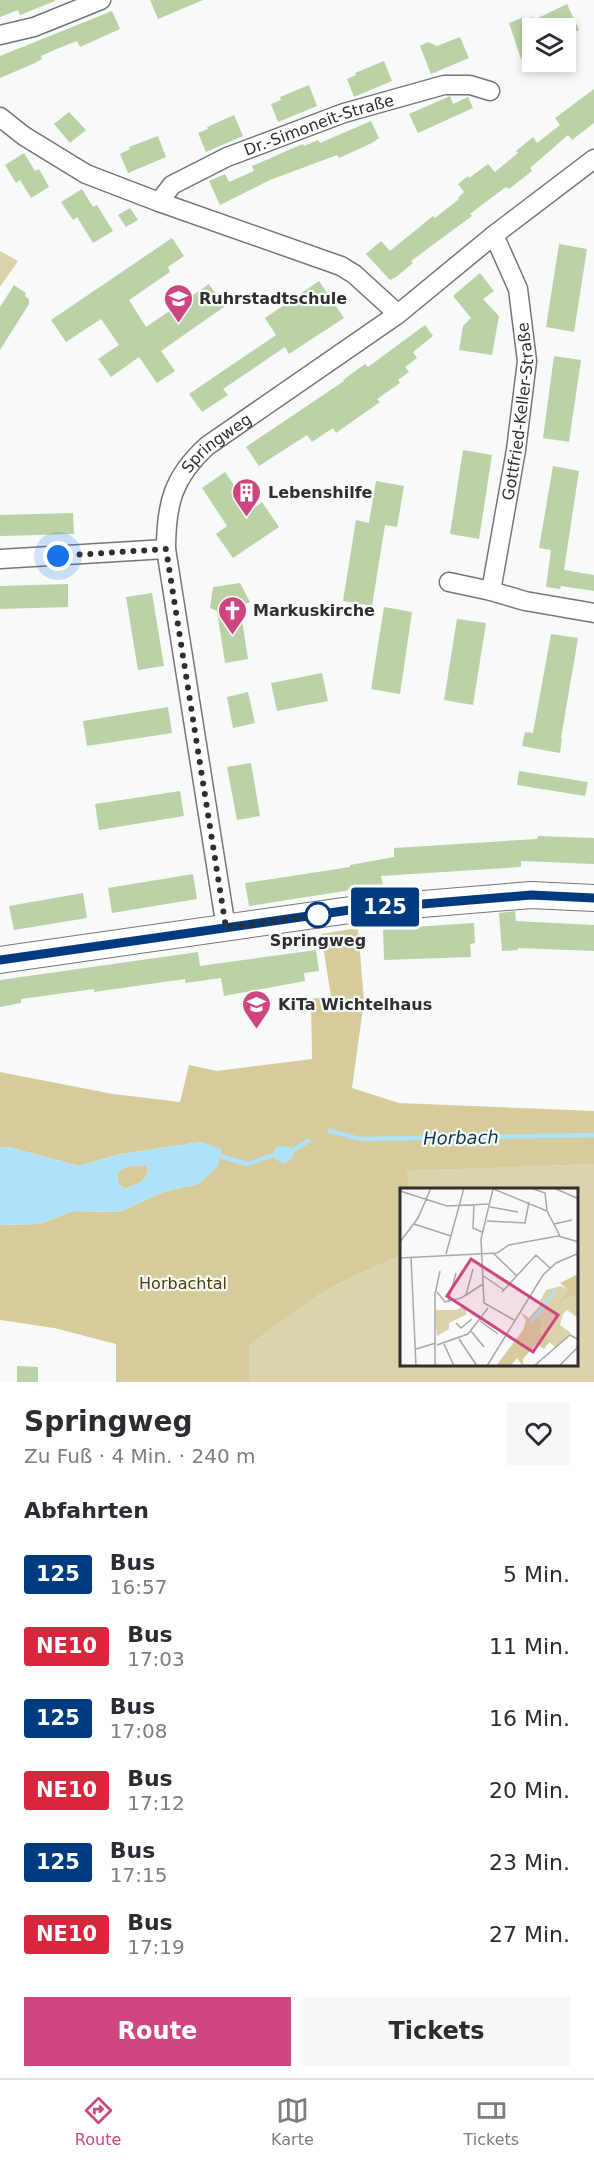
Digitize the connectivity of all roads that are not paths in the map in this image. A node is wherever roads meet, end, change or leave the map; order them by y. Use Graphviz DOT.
graph roads {
  1 [pos="101,0"];
  2 [pos="0,35"];
  3 [pos="490,91"];
  4 [pos="0,117"];
  5 [pos="594,159"];
  6 [pos="159,202"];
  7 [pos="495,235"];
  8 [pos="398,314"];
  9 [pos="166,549"];
  10 [pos="0,559"];
  11 [pos="449,582"];
  12 [pos="491,591"];
  13 [pos="594,613"];
  14 [pos="594,898"];
  15 [pos="226,928"];
  16 [pos="0,960"];
  1 -- 2 [label="street"];
  3 -- 6 [label="street, Dr.-Simoneit-Straße"];
  4 -- 6 [label="street"];
  5 -- 7 [label="street, Springweg"];
  6 -- 8 [label="street"];
  7 -- 8 [label="street, Springweg"];
  7 -- 12 [label="street, Gottfried-Keller-Straße"];
  8 -- 9 [label="street, Springweg"];
  9 -- 10 [label="street"];
  9 -- 15 [label="street, Springweg"];
  11 -- 12 [label="street"];
  12 -- 13 [label="street"];
  14 -- 15 [label="street"];
  15 -- 16 [label="street"];
}
